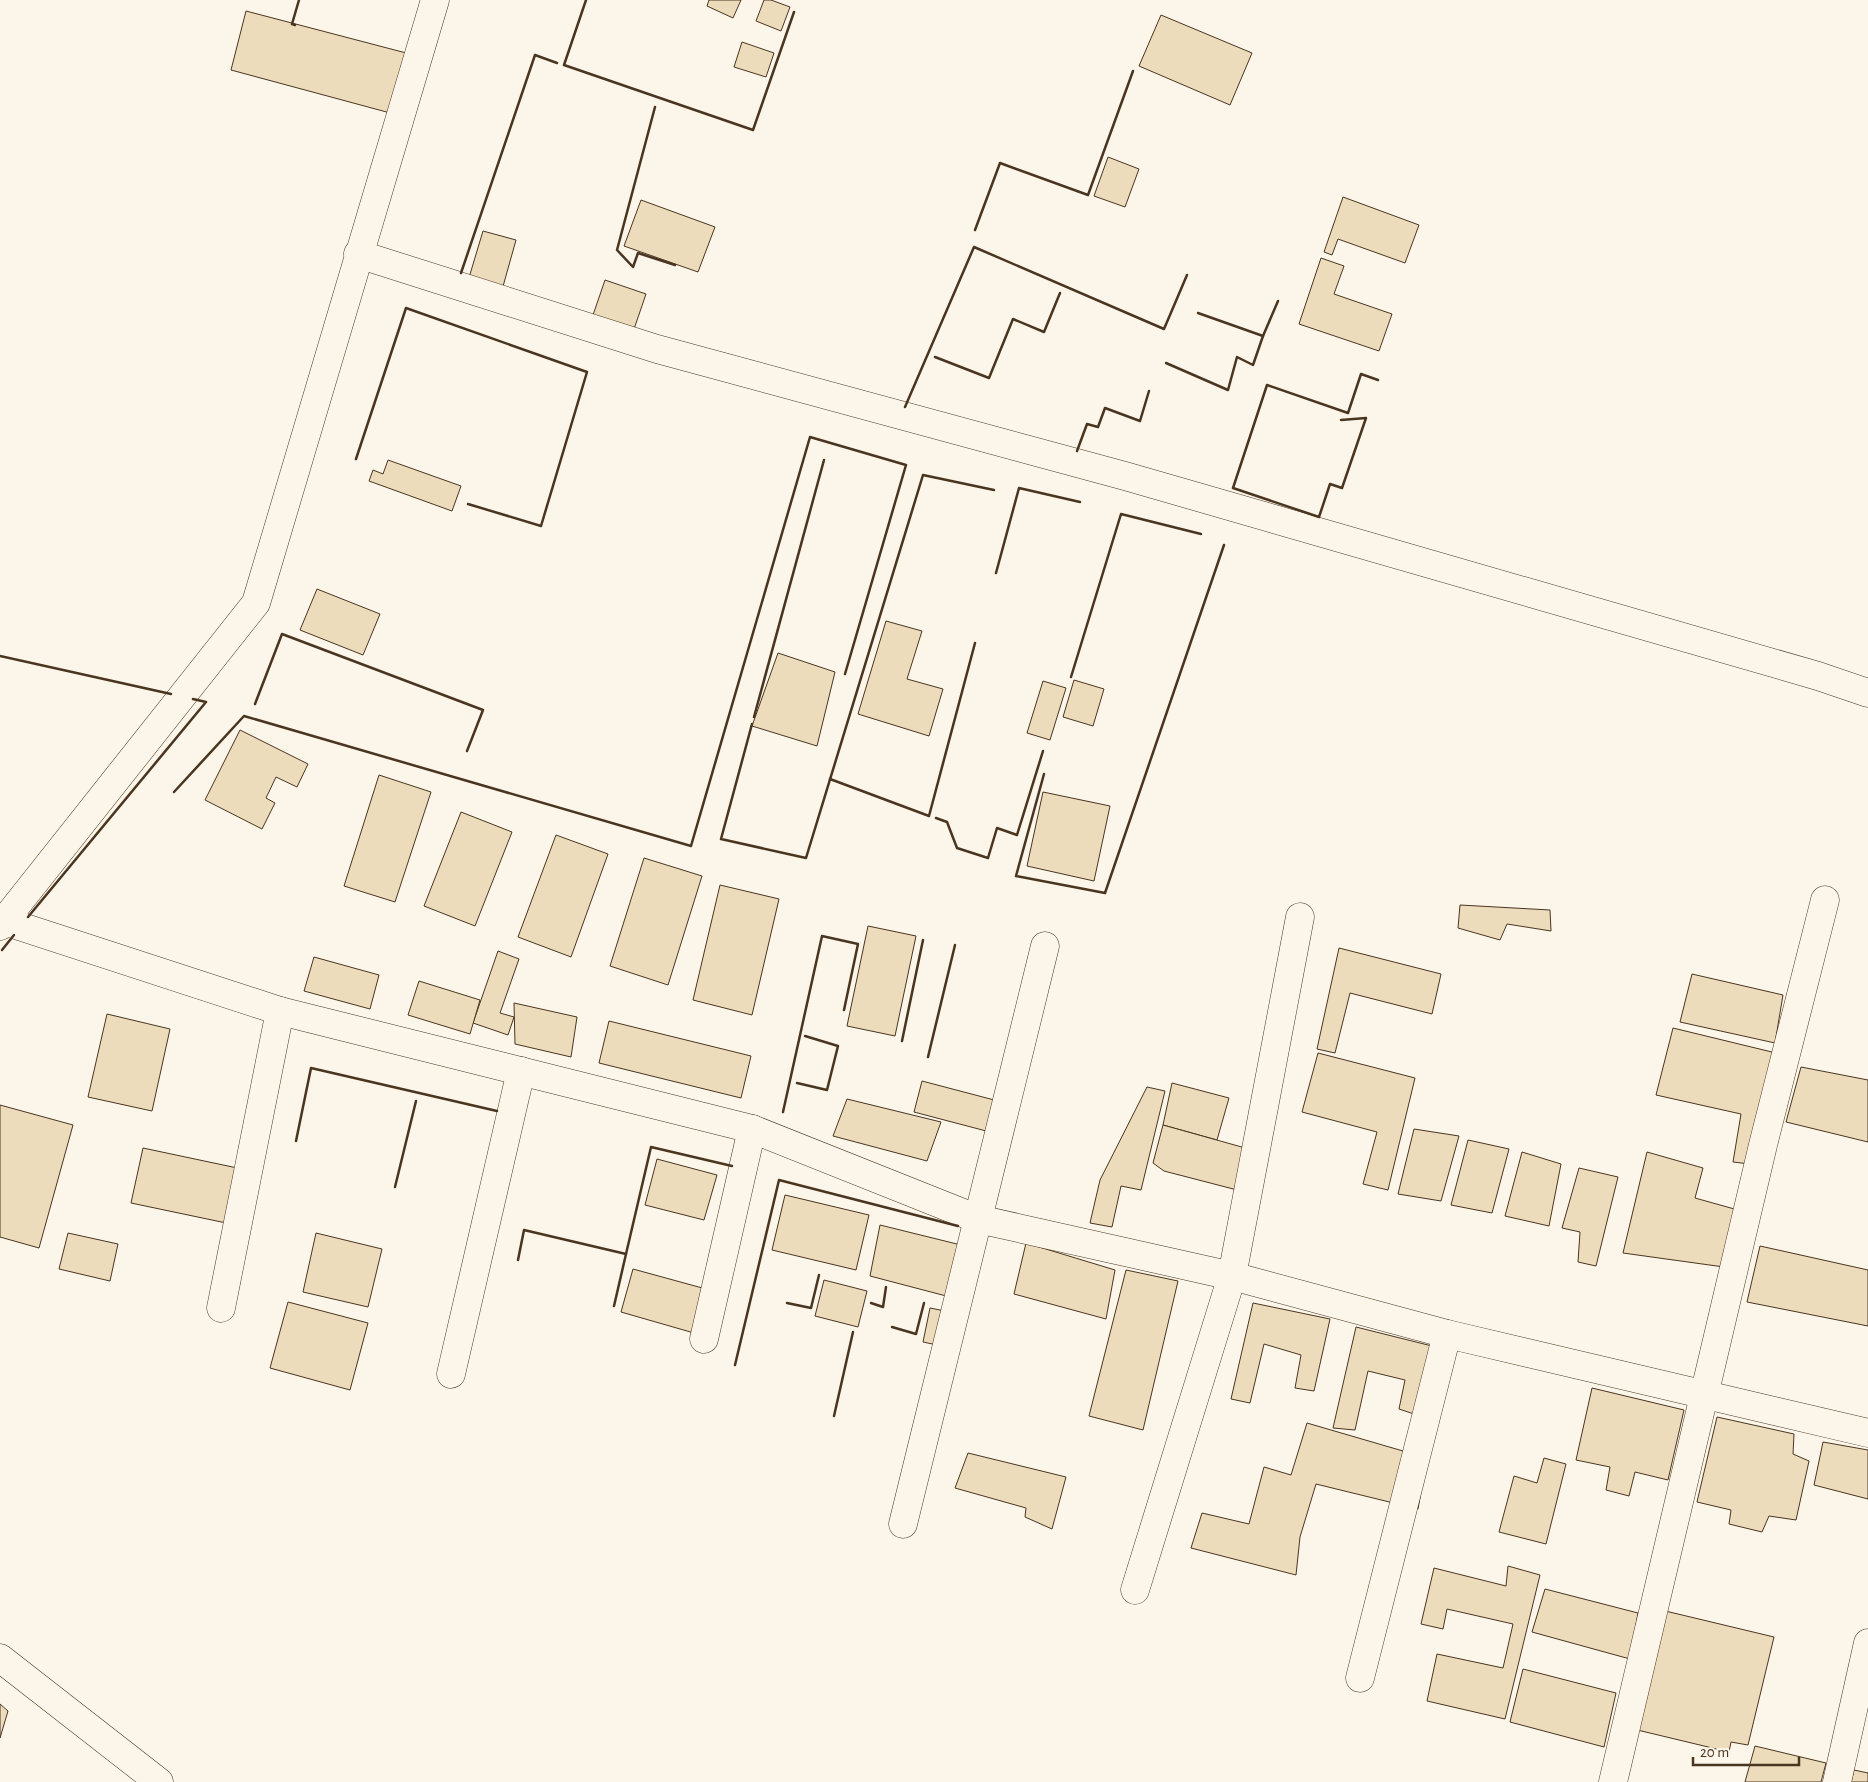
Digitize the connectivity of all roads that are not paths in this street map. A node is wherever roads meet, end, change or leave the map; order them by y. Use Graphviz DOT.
graph roads {
  1 [pos="434,0"];
  2 [pos="358,254"];
  3 [pos="1868,693"];
  4 [pos="1824,900"];
  5 [pos="1300,917"];
  6 [pos="2,924"];
  7 [pos="1044,946"];
  8 [pos="280,1011"];
  9 [pos="521,1071"];
  10 [pos="752,1129"];
  11 [pos="978,1219"];
  12 [pos="1232,1276"];
  13 [pos="221,1308"];
  14 [pos="1447,1334"];
  15 [pos="704,1339"];
  16 [pos="451,1374"];
  17 [pos="1704,1395"];
  18 [pos="1868,1433"];
  19 [pos="903,1524"];
  20 [pos="1135,1590"];
  21 [pos="1868,1643"];
  22 [pos="0,1658"];
  23 [pos="1360,1678"];
  24 [pos="159,1782"];
  25 [pos="1613,1782"];
  26 [pos="1837,1782"];
  1 -- 2 [label="street"];
  2 -- 3 [label="street"];
  2 -- 6 [label="street"];
  4 -- 17 [label="street"];
  5 -- 12 [label="street"];
  6 -- 8 [label="street"];
  7 -- 11 [label="street"];
  8 -- 9 [label="street"];
  8 -- 13 [label="street"];
  9 -- 10 [label="street"];
  9 -- 16 [label="street"];
  10 -- 11 [label="street"];
  10 -- 15 [label="street"];
  11 -- 12 [label="street"];
  11 -- 19 [label="street"];
  12 -- 14 [label="street"];
  12 -- 20 [label="street"];
  14 -- 17 [label="street"];
  14 -- 23 [label="street"];
  17 -- 18 [label="street"];
  17 -- 25 [label="street"];
  21 -- 26 [label="street"];
  22 -- 24 [label="street"];
}
